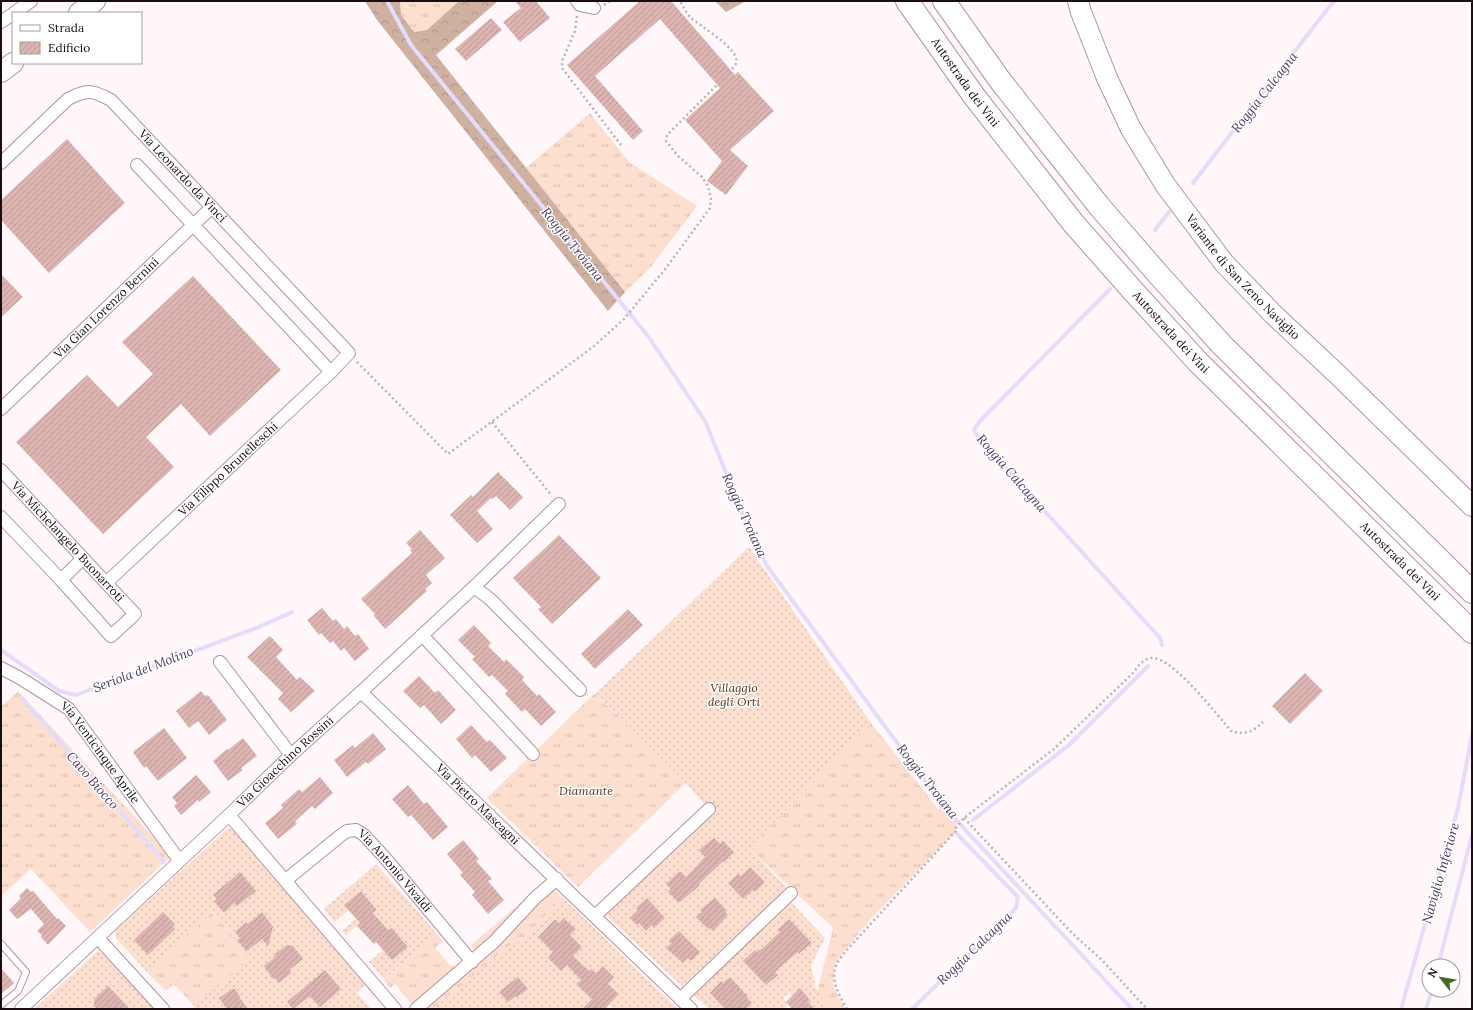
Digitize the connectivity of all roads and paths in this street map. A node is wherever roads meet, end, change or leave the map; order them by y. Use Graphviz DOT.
graph roads {
  1 [pos="31,1"];
  2 [pos="95,1"];
  3 [pos="680,1"];
  4 [pos="907,1"];
  5 [pos="944,1"];
  6 [pos="1078,1"];
  7 [pos="578,3"];
  8 [pos="594,8"];
  9 [pos="15,12"];
  10 [pos="80,12"];
  11 [pos="12,14"];
  12 [pos="1,22"];
  13 [pos="12,64"];
  14 [pos="1,72"];
  15 [pos="621,145"];
  16 [pos="1,163"];
  17 [pos="137,165"];
  18 [pos="212,206"];
  19 [pos="193,225"];
  20 [pos="349,353"];
  21 [pos="331,372"];
  22 [pos="1,409"];
  23 [pos="492,422"];
  24 [pos="1,470"];
  25 [pos="559,504"];
  26 [pos="1472,506"];
  27 [pos="1,517"];
  28 [pos="83,558"];
  29 [pos="61,580"];
  30 [pos="106,583"];
  31 [pos="474,587"];
  32 [pos="1472,592"];
  33 [pos="1472,632"];
  34 [pos="422,635"];
  35 [pos="220,662"];
  36 [pos="1,668"];
  37 [pos="580,690"];
  38 [pos="361,692"];
  39 [pos="1263,722"];
  40 [pos="533,754"];
  41 [pos="291,755"];
  42 [pos="709,809"];
  43 [pos="229,815"];
  44 [pos="964,818"];
  45 [pos="179,860"];
  46 [pos="557,879"];
  47 [pos="286,880"];
  48 [pos="791,893"];
  49 [pos="595,916"];
  50 [pos="98,938"];
  51 [pos="1,944"];
  52 [pos="472,962"];
  53 [pos="680,998"];
  54 [pos="1,1005"];
  55 [pos="21,1009"];
  56 [pos="163,1009"];
  57 [pos="396,1009"];
  58 [pos="416,1009"];
  59 [pos="691,1009"];
  60 [pos="847,1009"];
  61 [pos="1147,1009"];
  1 -- 9 [label="street"];
  2 -- 10 [label="main road"];
  3 -- 23 [label="path"];
  4 -- 33 [label="highway, Autostrada dei Vini"];
  5 -- 32 [label="highway"];
  6 -- 26 [label="main road, Variante di San Zeno Naviglio"];
  7 -- 8 [label="street"];
  7 -- 15 [label="path"];
  11 -- 12 [label="street"];
  13 -- 14 [label="main road"];
  16 -- 18 [label="street, Via Leonardo da Vinci"];
  17 -- 19 [label="street"];
  18 -- 19 [label="street, Via Gian Lorenzo Bernini"];
  18 -- 20 [label="street, Via Leonardo da Vinci"];
  19 -- 21 [label="street"];
  19 -- 22 [label="street, Via Gian Lorenzo Bernini"];
  20 -- 21 [label="street, Via Filippo Brunelleschi"];
  20 -- 23 [label="path"];
  21 -- 30 [label="street, Via Filippo Brunelleschi"];
  23 -- 25 [label="path"];
  24 -- 28 [label="street, Via Michelangelo Buonarroti"];
  25 -- 31 [label="street, Via Gioacchino Rossini"];
  27 -- 29 [label="street"];
  28 -- 29 [label="street"];
  28 -- 30 [label="street, Via Michelangelo Buonarroti"];
  29 -- 30 [label="street, Via Michelangelo Buonarroti"];
  31 -- 34 [label="street, Via Gioacchino Rossini"];
  31 -- 37 [label="street"];
  34 -- 38 [label="street, Via Gioacchino Rossini"];
  34 -- 40 [label="street"];
  35 -- 41 [label="street"];
  36 -- 45 [label="street, Via Venticinque Aprile"];
  38 -- 41 [label="street, Via Gioacchino Rossini"];
  38 -- 46 [label="street, Via Pietro Mascagni"];
  39 -- 44 [label="path"];
  41 -- 43 [label="street, Via Gioacchino Rossini"];
  42 -- 49 [label="street"];
  43 -- 45 [label="street, Via Gioacchino Rossini"];
  43 -- 47 [label="street"];
  44 -- 60 [label="path"];
  44 -- 61 [label="path"];
  45 -- 50 [label="street, Via Gioacchino Rossini"];
  46 -- 49 [label="street, Via Pietro Mascagni"];
  46 -- 52 [label="street"];
  47 -- 52 [label="street, Via Antonio Vivaldi"];
  47 -- 57 [label="street"];
  48 -- 53 [label="street"];
  49 -- 53 [label="street, Via Pietro Mascagni"];
  50 -- 55 [label="street, Via Gioacchino Rossini"];
  50 -- 56 [label="street"];
  51 -- 54 [label="lane"];
  52 -- 58 [label="street"];
  53 -- 59 [label="street, Via Pietro Mascagni"];
}
